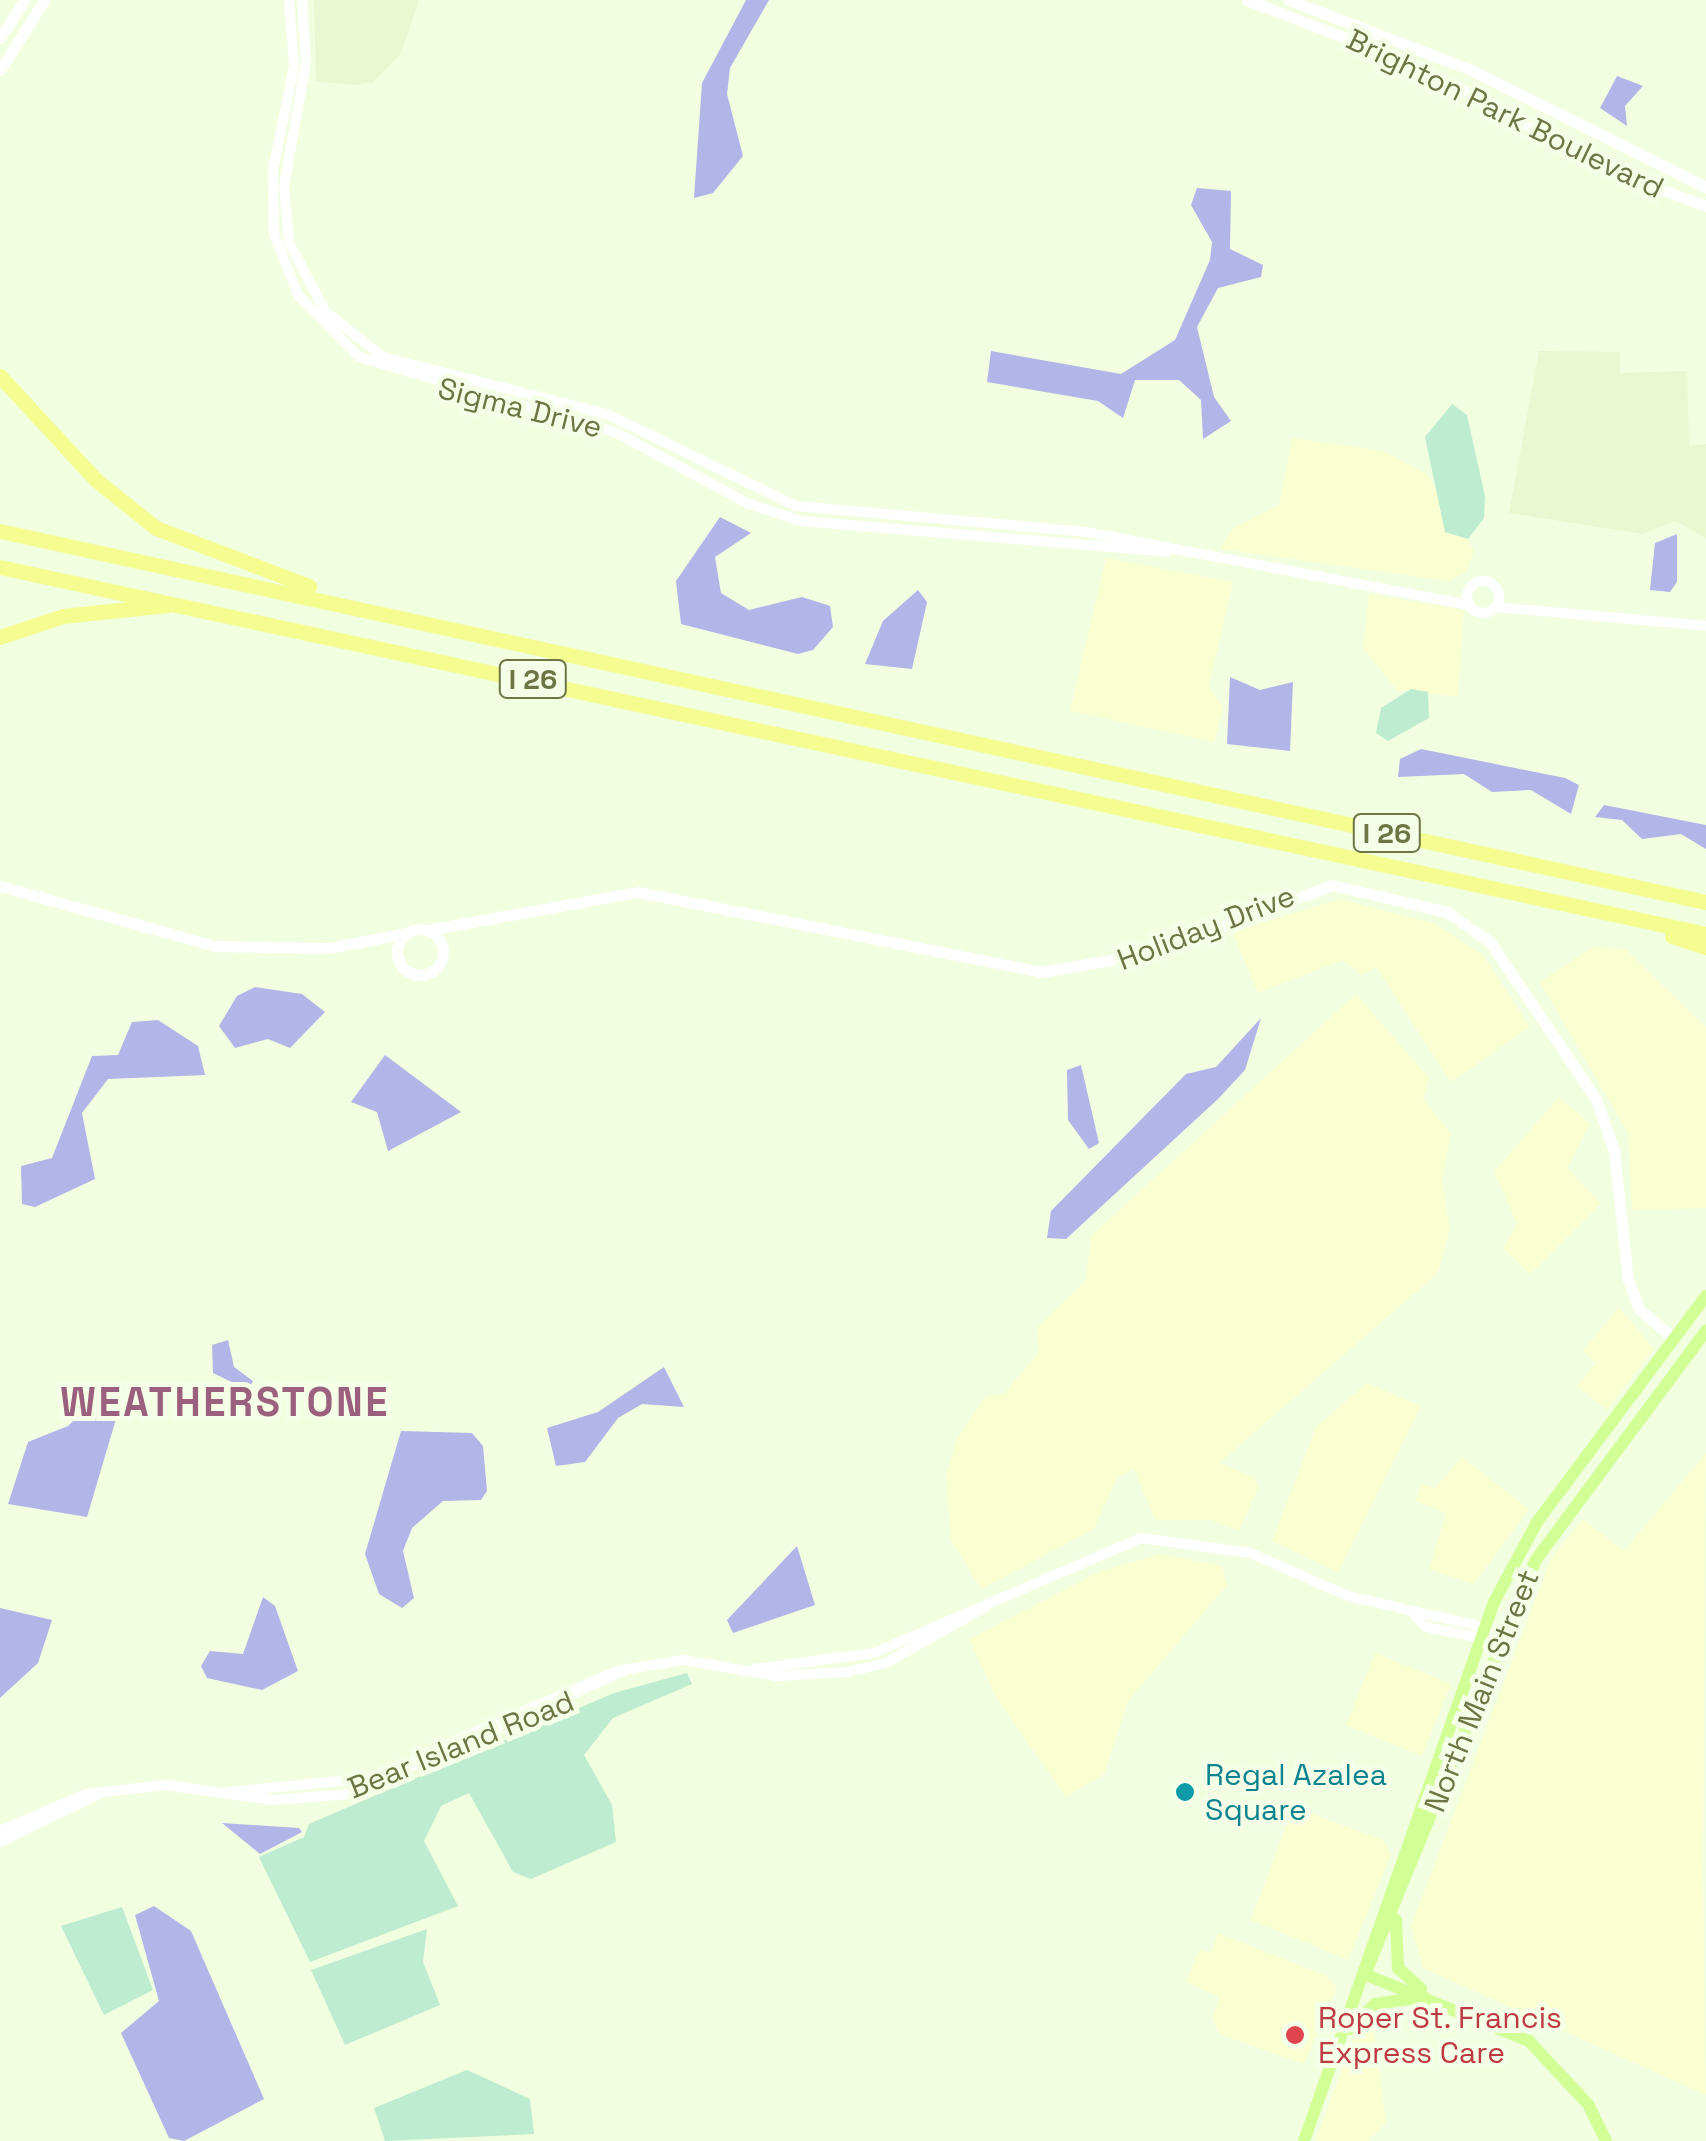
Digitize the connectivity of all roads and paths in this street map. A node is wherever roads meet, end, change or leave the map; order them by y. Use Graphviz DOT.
graph roads {
  1 [pos="24,0"];
  2 [pos="44,0"];
  3 [pos="289,0"];
  4 [pos="302,0"];
  5 [pos="1248,0"];
  6 [pos="1289,0"];
  7 [pos="0,38"];
  8 [pos="0,70"];
  9 [pos="1706,186"];
  10 [pos="1706,206"];
  11 [pos="0,376"];
  12 [pos="703,472"];
  13 [pos="0,531"];
  14 [pos="0,567"];
  15 [pos="1470,588"];
  16 [pos="1422,591"];
  17 [pos="1498,594"];
  18 [pos="182,603"];
  19 [pos="349,603"];
  20 [pos="1469,605"];
  21 [pos="1495,607"];
  22 [pos="1524,608"];
  23 [pos="1706,626"];
  24 [pos="0,637"];
  25 [pos="0,886"];
  26 [pos="1706,900"];
  27 [pos="1606,914"];
  28 [pos="471,923"];
  29 [pos="428,930"];
  30 [pos="406,933"];
  31 [pos="1706,934"];
  32 [pos="362,945"];
  33 [pos="1706,947"];
  34 [pos="443,953"];
  35 [pos="399,962"];
  36 [pos="1706,1296"];
  37 [pos="1706,1331"];
  38 [pos="1673,1338"];
  39 [pos="1690,1351"];
  40 [pos="985,1607"];
  41 [pos="1416,1616"];
  42 [pos="1483,1627"];
  43 [pos="1498,1641"];
  44 [pos="1477,1642"];
  45 [pos="754,1669"];
  46 [pos="97,1795"];
  47 [pos="0,1831"];
  48 [pos="0,1842"];
  49 [pos="1397,1899"];
  50 [pos="1364,1974"];
  51 [pos="1431,1997"];
  52 [pos="1342,2040"];
  53 [pos="1304,2141"];
  54 [pos="1606,2141"];
  1 -- 7 [label="main road"];
  2 -- 8 [label="main road"];
  3 -- 12 [label="street, Sigma Drive"];
  4 -- 12 [label="street, Sigma Drive"];
  5 -- 10 [label="main road, Brighton Park Boulevard"];
  6 -- 9 [label="main road, Brighton Park Boulevard"];
  11 -- 19 [label="highway"];
  12 -- 16 [label="street, Sigma Drive"];
  13 -- 19 [label="highway, I 26"];
  14 -- 18 [label="highway, I 26"];
  15 -- 16 [label="street, Sigma Drive"];
  15 -- 17 [label="street, Sigma Drive"];
  15 -- 20 [label="street"];
  16 -- 20 [label="street, Sigma Drive"];
  17 -- 21 [label="street"];
  17 -- 22 [label="street"];
  18 -- 24 [label="highway"];
  18 -- 27 [label="highway, I 26"];
  19 -- 26 [label="highway, I 26"];
  20 -- 21 [label="street, Sigma Drive"];
  21 -- 22 [label="street"];
  22 -- 23 [label="street"];
  25 -- 32 [label="main road"];
  27 -- 31 [label="highway, I 26"];
  27 -- 33 [label="highway"];
  28 -- 29 [label="main road, Holiday Drive"];
  28 -- 34 [label="main road"];
  28 -- 38 [label="main road, Holiday Drive"];
  29 -- 30 [label="main road"];
  29 -- 34 [label="main road"];
  30 -- 32 [label="main road"];
  30 -- 35 [label="main road"];
  32 -- 35 [label="main road"];
  34 -- 35 [label="main road"];
  36 -- 38 [label="main road, North Main Street"];
  37 -- 39 [label="main road, North Main Street"];
  38 -- 39 [label="main road"];
  38 -- 42 [label="main road, North Main Street"];
  39 -- 43 [label="main road, North Main Street"];
  40 -- 41 [label="street"];
  40 -- 45 [label="street, Bear Island Road"];
  40 -- 45 [label="street, Bear Island Road"];
  41 -- 42 [label="street"];
  41 -- 44 [label="street"];
  42 -- 43 [label="street"];
  42 -- 44 [label="main road, North Main Street"];
  43 -- 44 [label="street"];
  43 -- 49 [label="main road, North Main Street"];
  44 -- 50 [label="main road, North Main Street"];
  45 -- 46 [label="street, Bear Island Road"];
  46 -- 47 [label="street, Bear Island Road"];
  46 -- 48 [label="street, Bear Island Road"];
  49 -- 50 [label="main road, North Main Street"];
  49 -- 51 [label="main road"];
  50 -- 51 [label="main road"];
  50 -- 52 [label="main road, North Main Street"];
  51 -- 52 [label="main road"];
  51 -- 54 [label="main road"];
  52 -- 53 [label="main road, North Main Street"];
}
